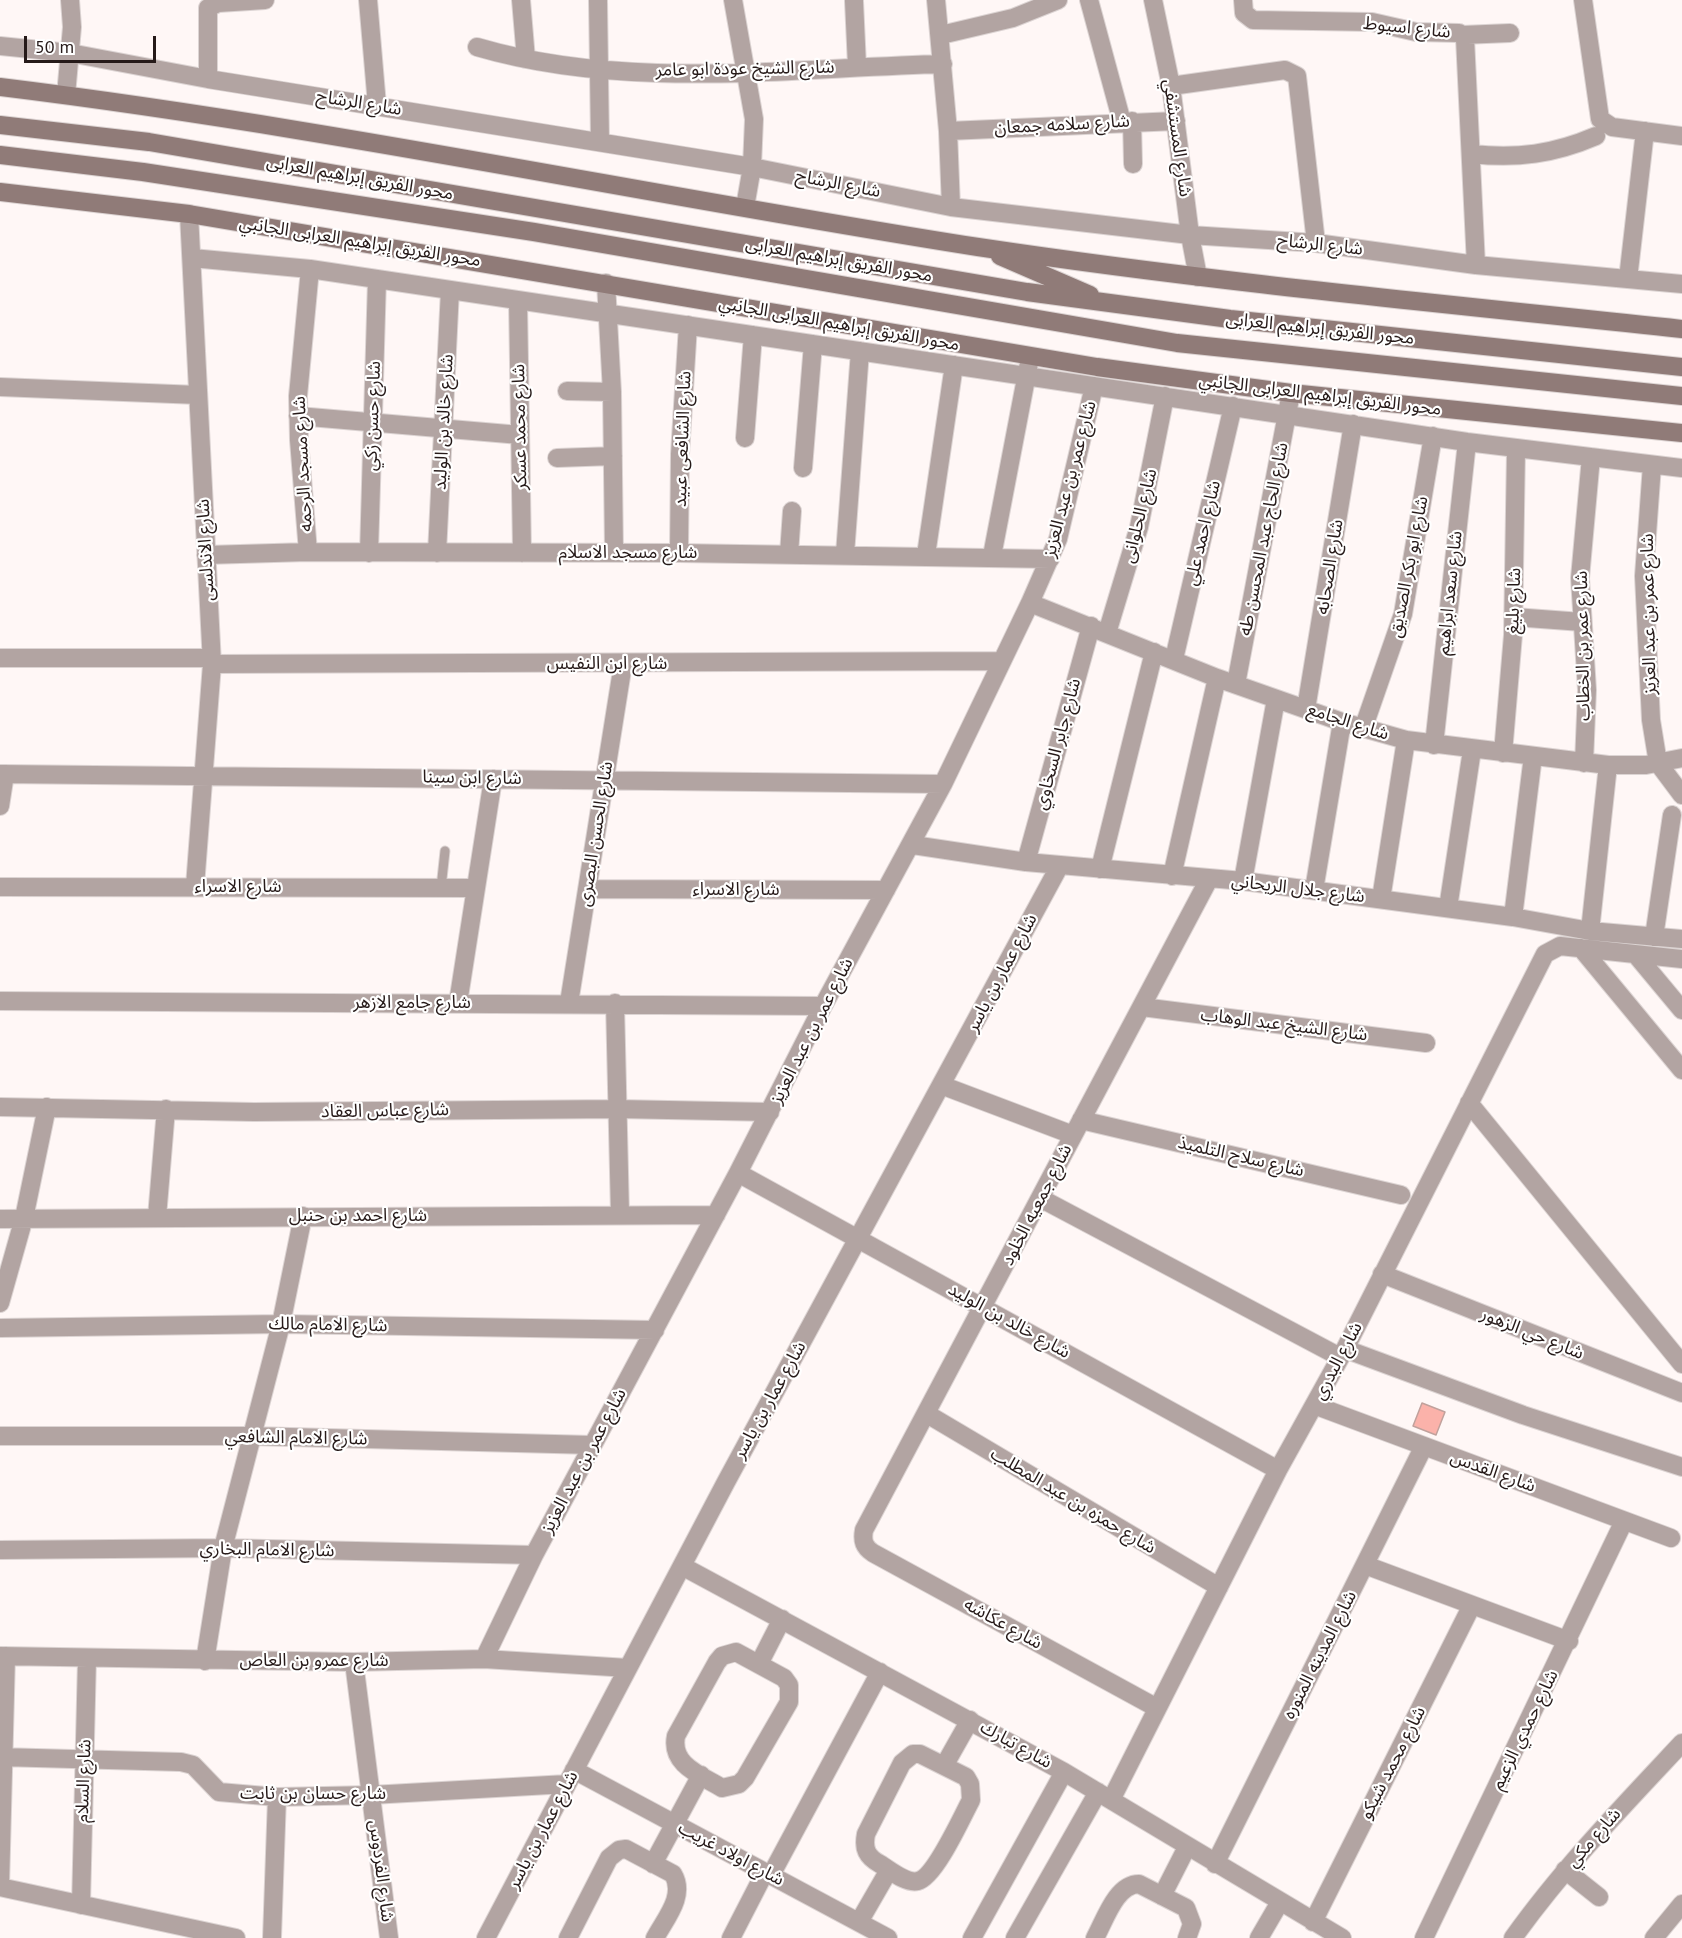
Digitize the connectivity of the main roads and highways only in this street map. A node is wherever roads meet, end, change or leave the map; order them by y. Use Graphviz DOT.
graph roads {
  1 [pos="0,87"];
  2 [pos="0,125"];
  3 [pos="0,155"];
  4 [pos="0,192"];
  5 [pos="978,247"];
  6 [pos="1111,304"];
  7 [pos="1682,329"];
  8 [pos="1682,367"];
  9 [pos="1682,396"];
  10 [pos="1682,434"];
  1 -- 5 [label="main road"];
  2 -- 6 [label="main road, محور الفريق إبراهيم العرابى"];
  3 -- 9 [label="main road, محور الفريق إبراهيم العرابى"];
  4 -- 10 [label="main road, محور الفريق إبراهيم العرابى الجانبي"];
  5 -- 6 [label="main road"];
  5 -- 7 [label="main road"];
  6 -- 8 [label="main road, محور الفريق إبراهيم العرابى"];
}
